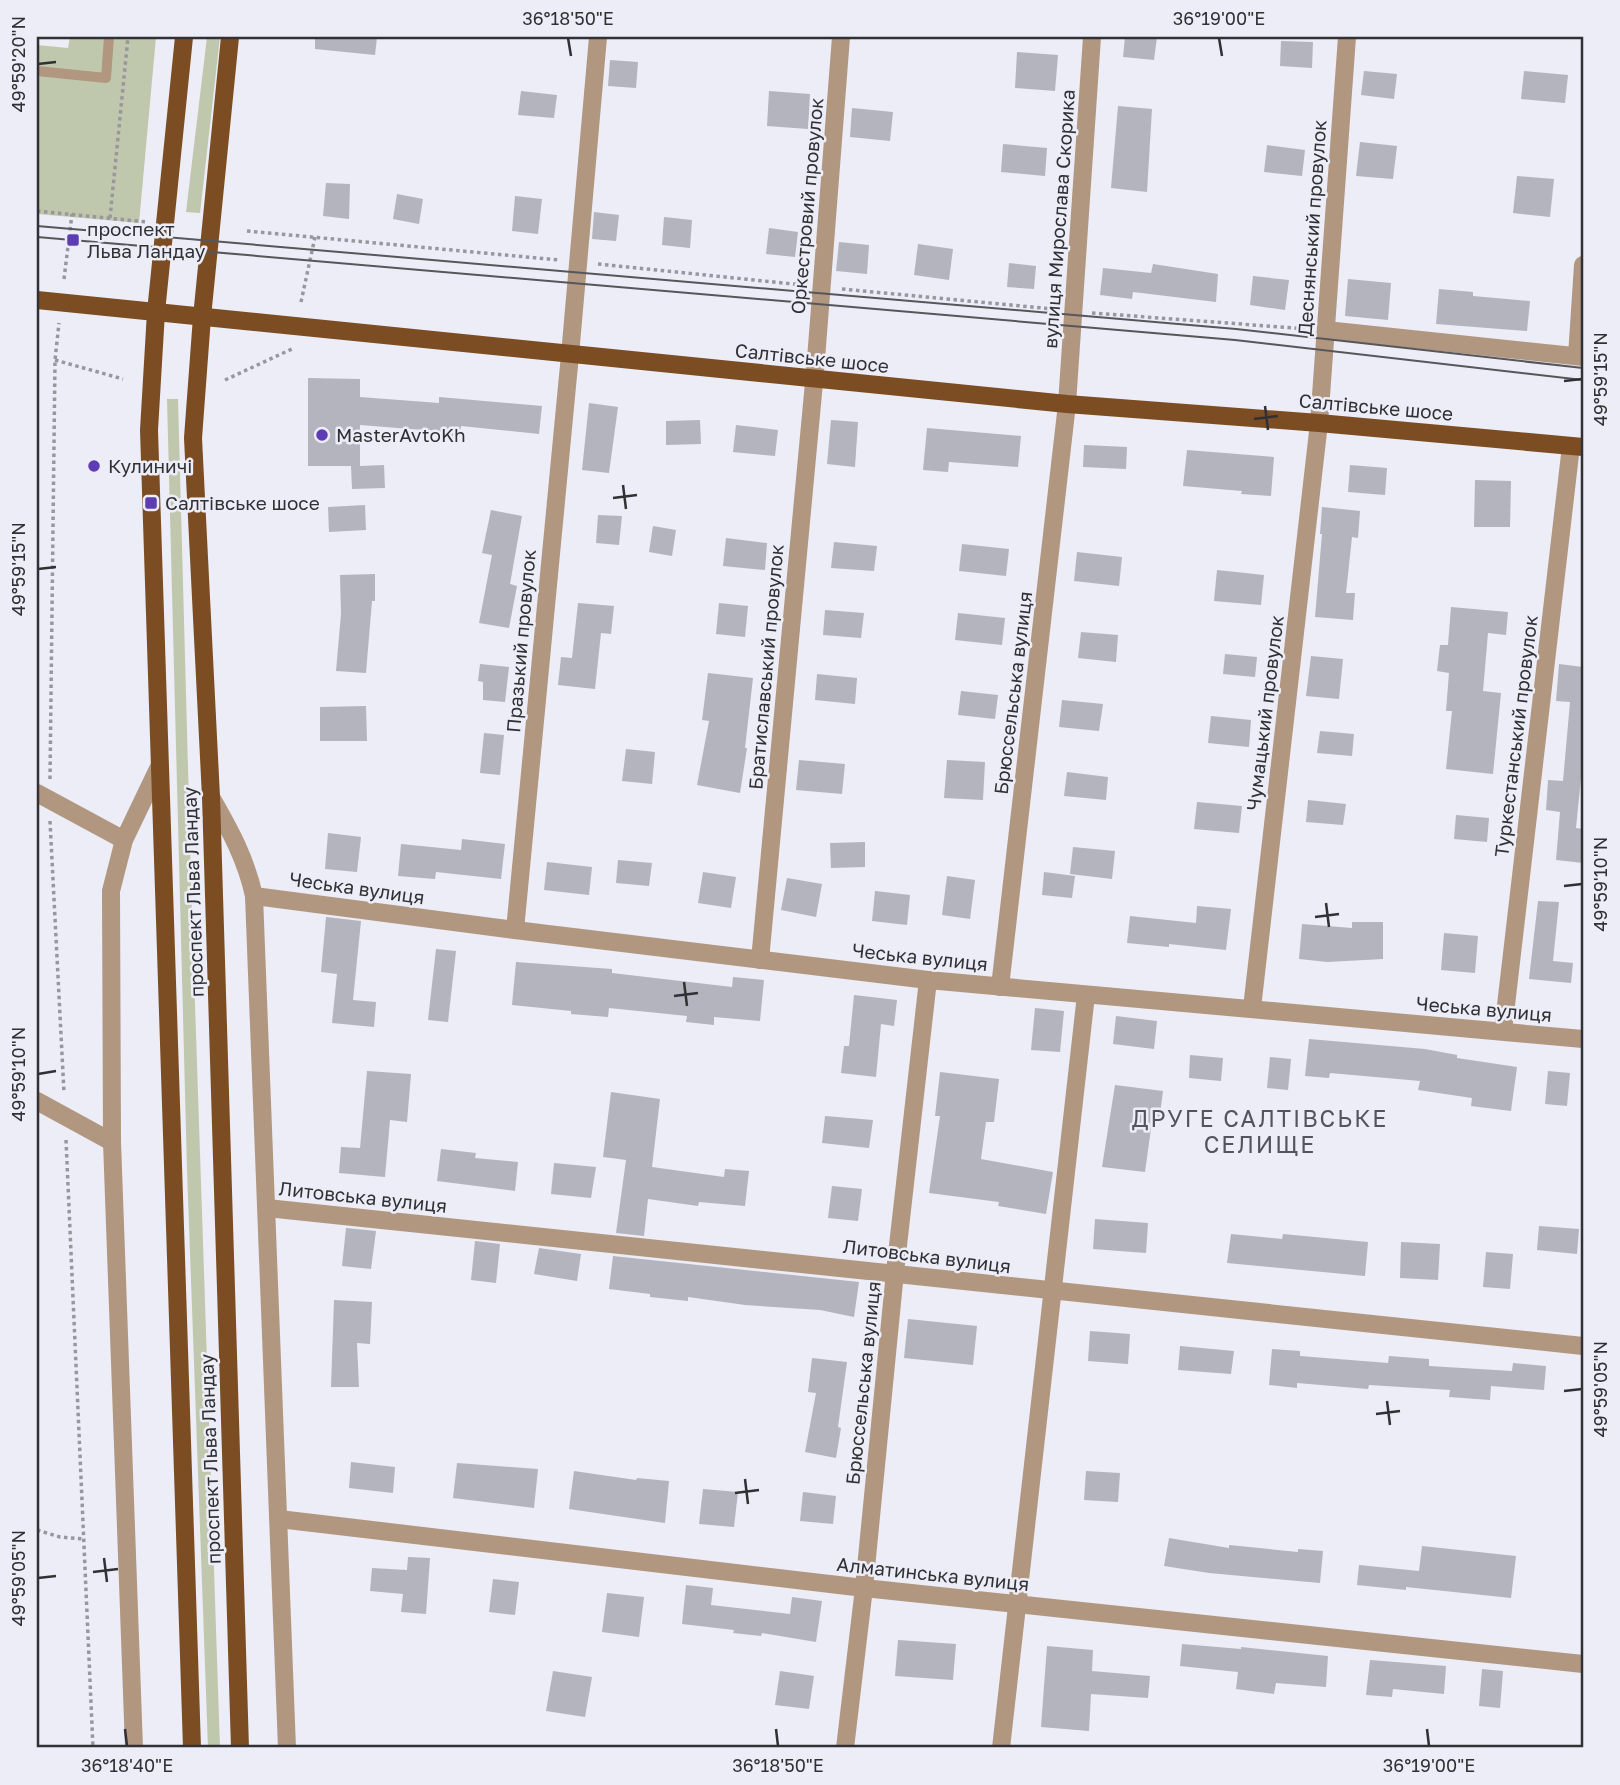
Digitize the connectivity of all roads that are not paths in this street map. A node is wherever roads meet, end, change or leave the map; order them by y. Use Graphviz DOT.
graph roads {
  1 [pos="109,37"];
  2 [pos="184,37"];
  3 [pos="230,37"];
  4 [pos="597,37"];
  5 [pos="841,37"];
  6 [pos="1092,37"];
  7 [pos="1348,37"];
  8 [pos="37,71"];
  9 [pos="1583,265"];
  10 [pos="37,300"];
  11 [pos="156,312"];
  12 [pos="202,317"];
  13 [pos="1326,330"];
  14 [pos="570,355"];
  15 [pos="1580,357"];
  16 [pos="814,379"];
  17 [pos="1067,404"];
  18 [pos="1319,423"];
  19 [pos="1577,447"];
  20 [pos="158,769"];
  21 [pos="43,797"];
  22 [pos="211,797"];
  23 [pos="124,840"];
  24 [pos="254,896"];
  25 [pos="514,930"];
  26 [pos="761,960"];
  27 [pos="929,980"];
  28 [pos="1000,987"];
  29 [pos="1086,995"];
  30 [pos="1252,1008"];
  31 [pos="1503,1031"];
  32 [pos="1583,1039"];
  33 [pos="37,1101"];
  34 [pos="112,1142"];
  35 [pos="267,1208"];
  36 [pos="895,1272"];
  37 [pos="1053,1292"];
  38 [pos="1583,1346"];
  39 [pos="279,1519"];
  40 [pos="864,1588"];
  41 [pos="1017,1604"];
  42 [pos="1583,1664"];
  43 [pos="134,1748"];
  44 [pos="192,1748"];
  45 [pos="240,1748"];
  46 [pos="287,1748"];
  47 [pos="845,1748"];
  48 [pos="1001,1748"];
  1 -- 8 [label="lane"];
  2 -- 11 [label="main road, проспект Льва Ландау"];
  3 -- 12 [label="main road, проспект Льва Ландау"];
  4 -- 14 [label="street, Празький провулок"];
  5 -- 16 [label="street, Оркестровий провулок"];
  6 -- 17 [label="street, вулиця Мирослава Скорика"];
  7 -- 13 [label="street, Деснянський провулок"];
  9 -- 15 [label="street"];
  10 -- 11 [label="main road, Салтівське шосе"];
  11 -- 12 [label="main road, Салтівське шосе"];
  11 -- 20 [label="main road, проспект Льва Ландау"];
  12 -- 14 [label="main road, Салтівське шосе"];
  12 -- 22 [label="main road, проспект Льва Ландау"];
  13 -- 15 [label="street"];
  13 -- 18 [label="street, Деснянський провулок"];
  14 -- 16 [label="main road, Салтівське шосе"];
  14 -- 25 [label="street, Празький провулок"];
  16 -- 17 [label="main road, Салтівське шосе"];
  16 -- 26 [label="street, Братиславський провулок"];
  17 -- 18 [label="main road, Салтівське шосе"];
  17 -- 28 [label="street, Брюссельська вулиця"];
  18 -- 19 [label="main road, Салтівське шосе"];
  18 -- 30 [label="street, Чумацький провулок"];
  19 -- 31 [label="street, Туркестанський провулок"];
  20 -- 23 [label="street"];
  20 -- 44 [label="main road, проспект Льва Ландау"];
  21 -- 23 [label="street"];
  22 -- 24 [label="street"];
  22 -- 45 [label="main road, проспект Льва Ландау"];
  23 -- 34 [label="street"];
  24 -- 25 [label="street, Чеська вулиця"];
  24 -- 35 [label="street"];
  25 -- 26 [label="street, Чеська вулиця"];
  26 -- 27 [label="street, Чеська вулиця"];
  27 -- 28 [label="street, Чеська вулиця"];
  27 -- 36 [label="street, Брюссельська вулиця"];
  28 -- 29 [label="street, Чеська вулиця"];
  29 -- 30 [label="street, Чеська вулиця"];
  29 -- 37 [label="street"];
  30 -- 31 [label="street, Чеська вулиця"];
  31 -- 32 [label="street, Чеська вулиця"];
  33 -- 34 [label="street"];
  34 -- 43 [label="street"];
  35 -- 36 [label="street, Литовська вулиця"];
  35 -- 39 [label="street"];
  36 -- 37 [label="street, Литовська вулиця"];
  36 -- 40 [label="street, Брюссельська вулиця"];
  37 -- 38 [label="street, Литовська вулиця"];
  37 -- 41 [label="street"];
  39 -- 40 [label="street, Алматинська вулиця"];
  39 -- 46 [label="street"];
  40 -- 41 [label="street, Алматинська вулиця"];
  40 -- 47 [label="street, Брюссельська вулиця"];
  41 -- 42 [label="street, Алматинська вулиця"];
  41 -- 48 [label="street"];
}
